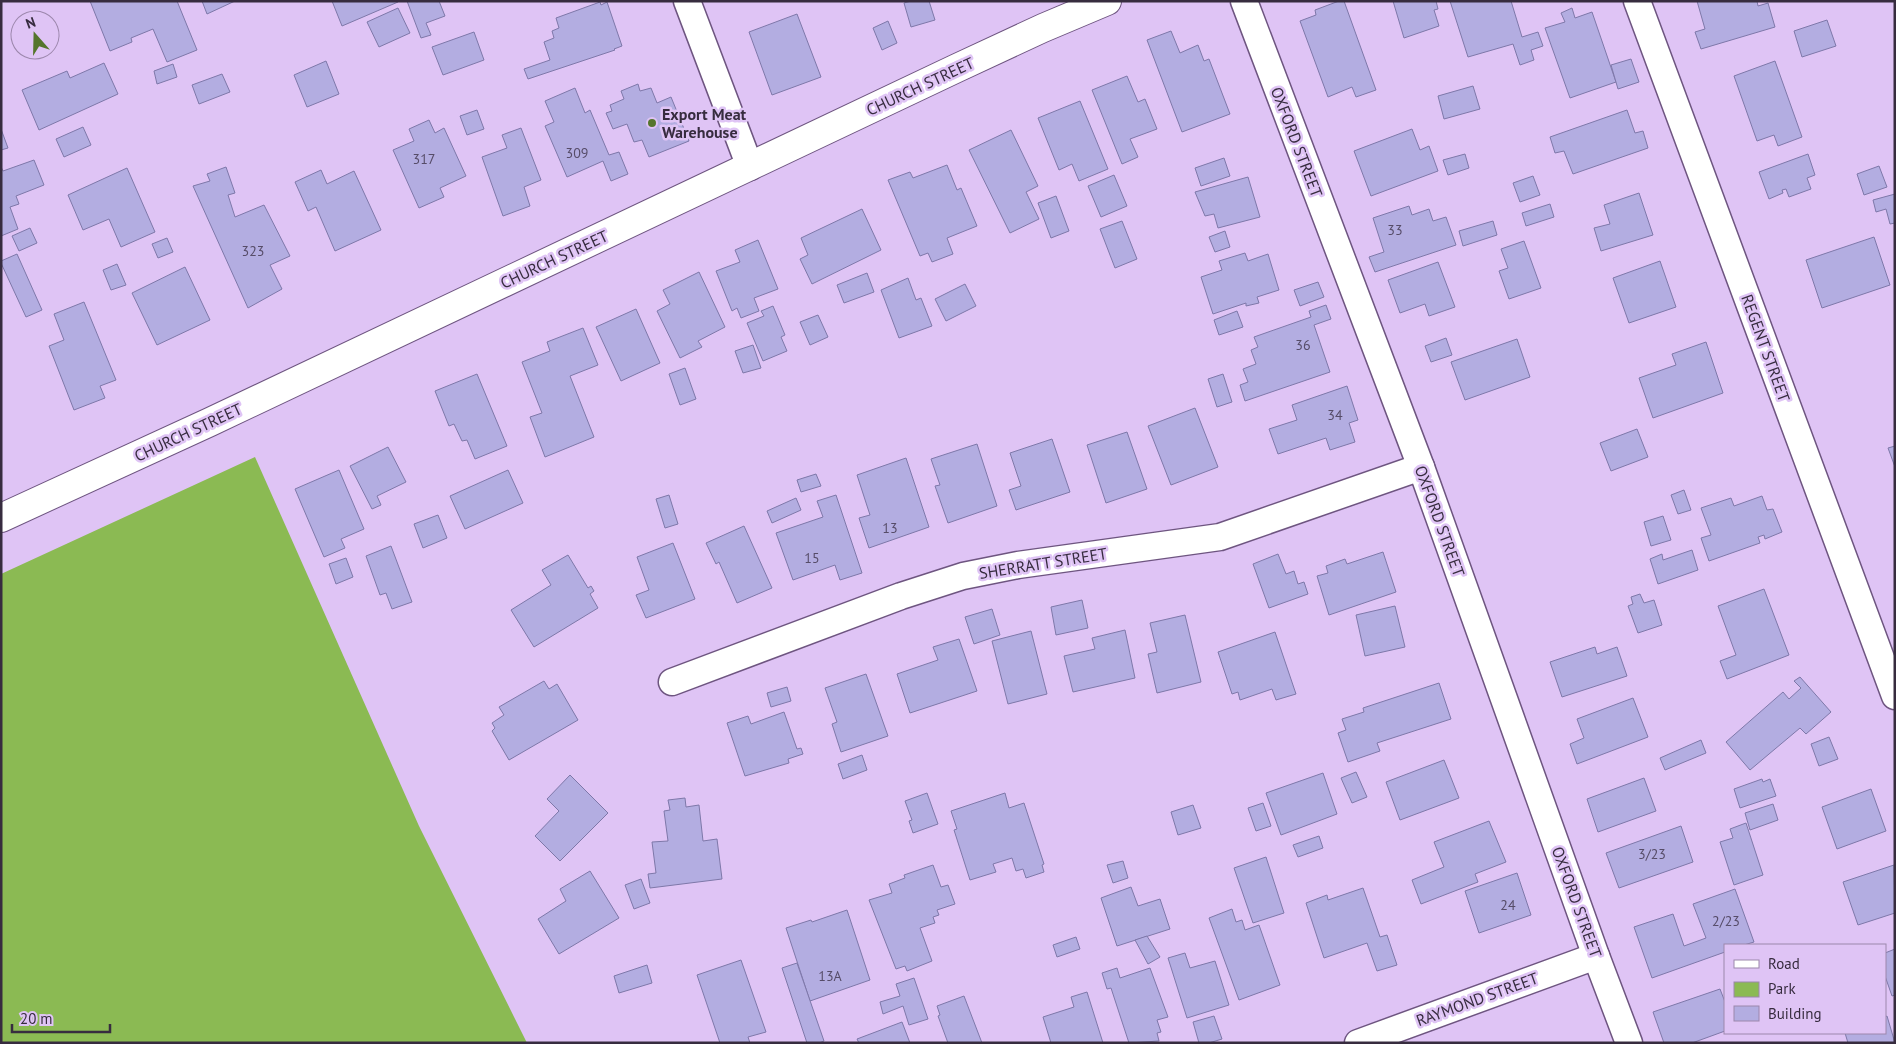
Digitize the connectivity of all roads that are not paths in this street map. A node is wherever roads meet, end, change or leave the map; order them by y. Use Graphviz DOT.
graph roads {
  1 [pos="688,1"];
  2 [pos="1107,1"];
  3 [pos="1244,1"];
  4 [pos="1636,1"];
  5 [pos="750,167"];
  6 [pos="1421,467"];
  7 [pos="1,518"];
  8 [pos="672,682"];
  9 [pos="1895,696"];
  10 [pos="1596,956"];
  11 [pos="1358,1043"];
  12 [pos="1629,1043"];
  1 -- 5 [label="street"];
  2 -- 5 [label="street, CHURCH STREET"];
  3 -- 6 [label="street, OXFORD STREET"];
  4 -- 9 [label="street, REGENT STREET"];
  5 -- 7 [label="street, CHURCH STREET"];
  6 -- 8 [label="street, SHERRATT STREET"];
  6 -- 10 [label="street, OXFORD STREET"];
  10 -- 11 [label="street, RAYMOND STREET"];
  10 -- 12 [label="street, OXFORD STREET"];
}
